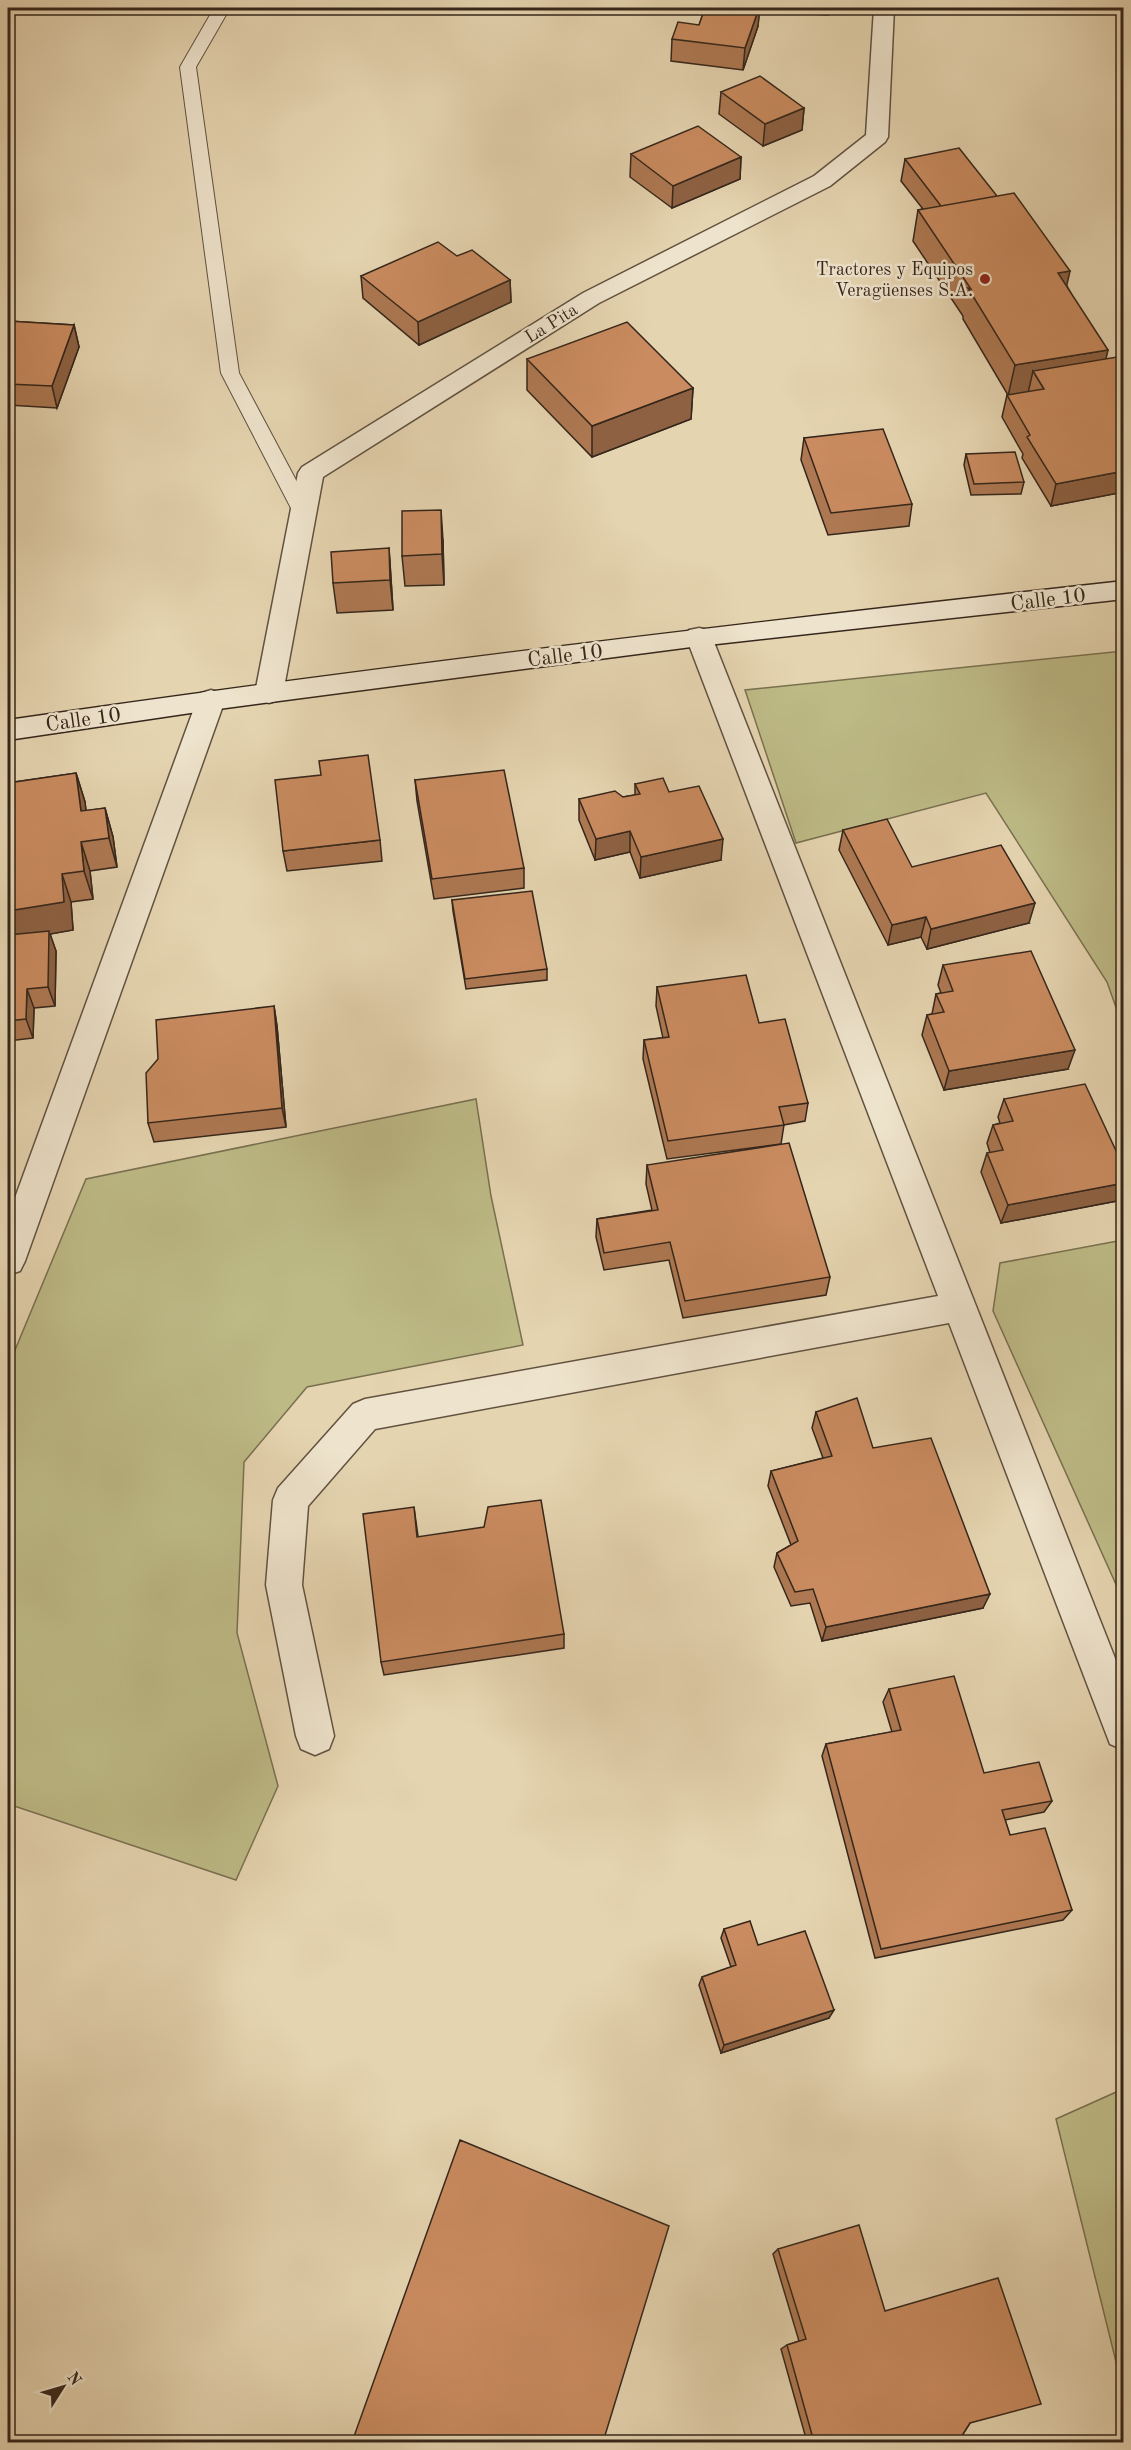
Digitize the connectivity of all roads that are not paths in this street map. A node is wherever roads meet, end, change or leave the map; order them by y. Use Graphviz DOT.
graph roads {
  1 [pos="222,8"];
  2 [pos="884,8"];
  3 [pos="303,512"];
  4 [pos="1124,590"];
  5 [pos="699,638"];
  6 [pos="269,693"];
  7 [pos="211,700"];
  8 [pos="8,730"];
  9 [pos="8,1261"];
  10 [pos="957,1306"];
  11 [pos="1124,1731"];
  12 [pos="315,1736"];
  1 -- 3 [label="lane"];
  2 -- 3 [label="street, La Pita"];
  3 -- 6 [label="street, La Pita"];
  4 -- 5 [label="street, Calle 10"];
  5 -- 6 [label="street, Calle 10"];
  5 -- 10 [label="street"];
  6 -- 7 [label="street, Calle 10"];
  7 -- 8 [label="street, Calle 10"];
  7 -- 9 [label="street"];
  10 -- 11 [label="street"];
  10 -- 12 [label="street"];
}
